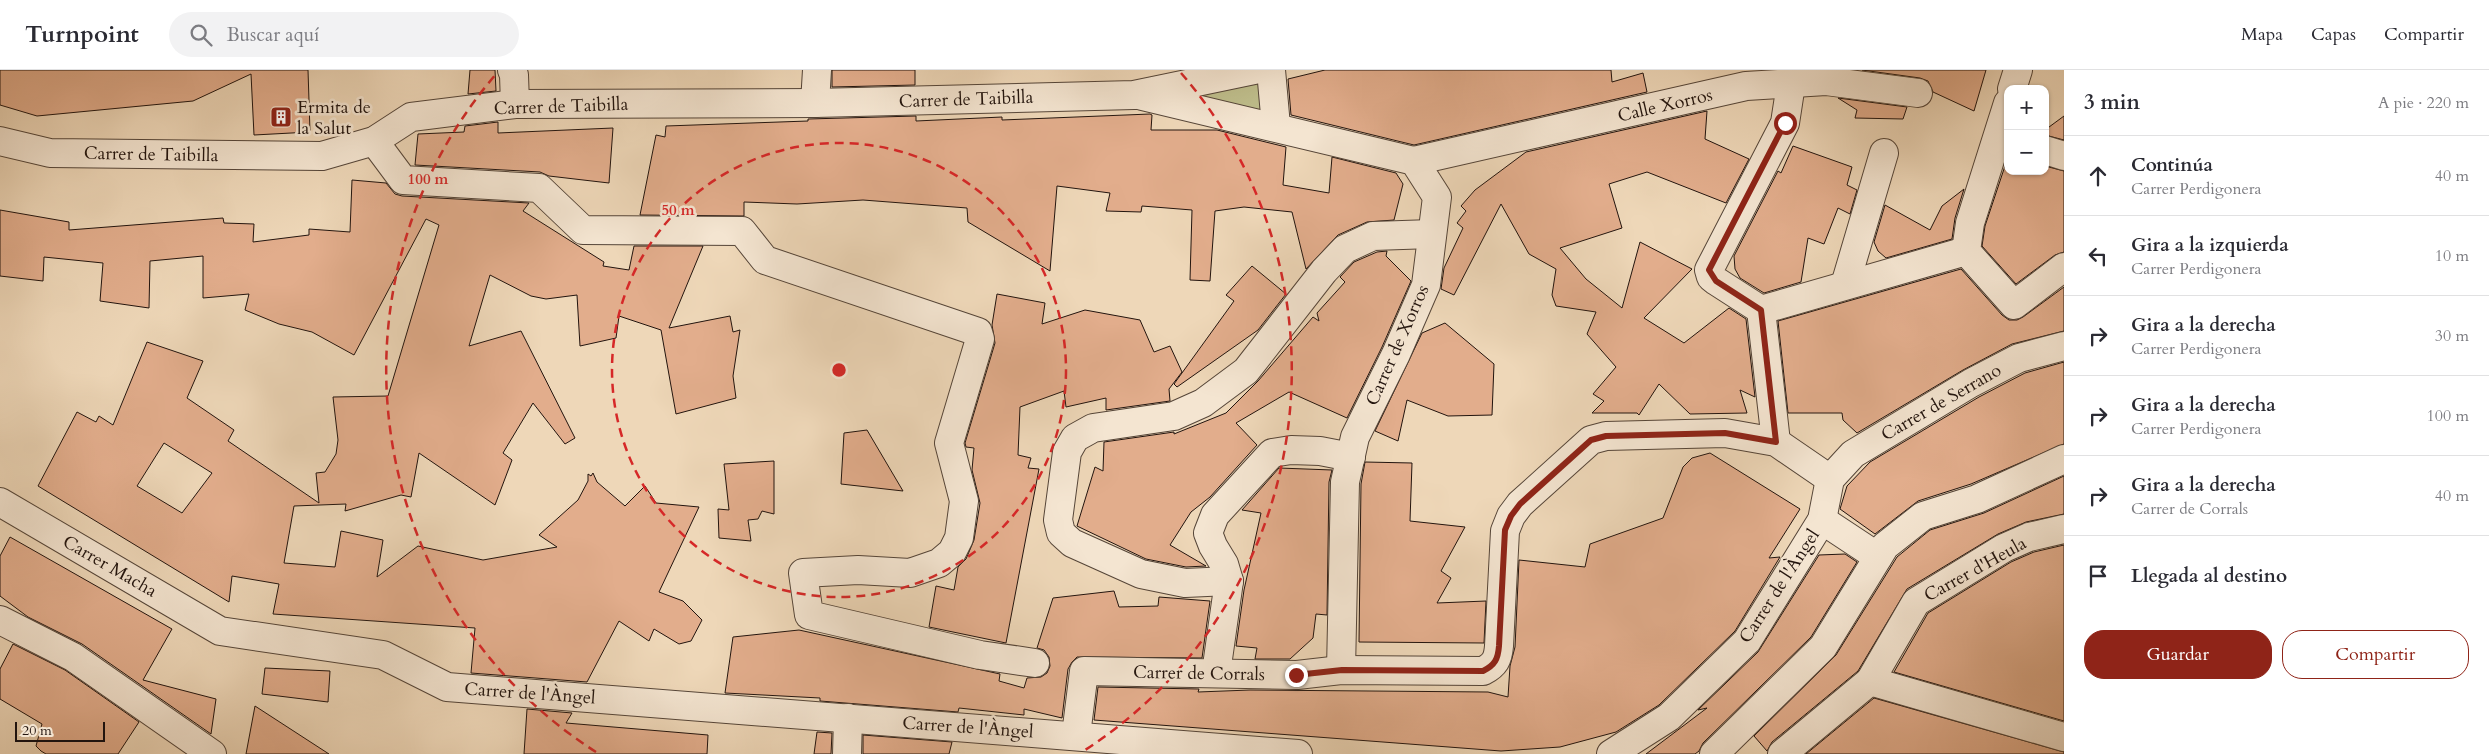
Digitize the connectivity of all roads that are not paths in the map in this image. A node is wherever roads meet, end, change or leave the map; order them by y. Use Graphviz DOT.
graph roads {
  1 [pos="512,70"];
  2 [pos="817,70"];
  3 [pos="1254,70"];
  4 [pos="1270,70"];
  5 [pos="2018,70"];
  6 [pos="1189,76"];
  7 [pos="1791,84"];
  8 [pos="2013,85"];
  9 [pos="1918,93"];
  10 [pos="1134,94"];
  11 [pos="814,103"];
  12 [pos="515,104"];
  13 [pos="1276,126"];
  14 [pos="2003,137"];
  15 [pos="0,141"];
  16 [pos="374,141"];
  17 [pos="2049,151"];
  18 [pos="1884,153"];
  19 [pos="2064,156"];
  20 [pos="1414,161"];
  21 [pos="1432,234"];
  22 [pos="1966,251"];
  23 [pos="2064,267"];
  24 [pos="1844,286"];
  25 [pos="1761,310"];
  26 [pos="2064,346"];
  27 [pos="1776,442"];
  28 [pos="1350,457"];
  29 [pos="2064,459"];
  30 [pos="1830,479"];
  31 [pos="0,502"];
  32 [pos="1822,520"];
  33 [pos="2064,529"];
  34 [pos="1878,557"];
  35 [pos="1229,581"];
  36 [pos="0,620"];
  37 [pos="220,631"];
  38 [pos="1035,663"];
  39 [pos="1342,670"];
  40 [pos="1216,673"];
  41 [pos="1870,681"];
  42 [pos="848,718"];
  43 [pos="1076,735"];
  44 [pos="2064,737"];
  45 [pos="212,754"];
  46 [pos="847,754"];
  47 [pos="1298,754"];
  48 [pos="1611,754"];
  49 [pos="1714,754"];
  50 [pos="1782,754"];
  1 -- 12 [label="street"];
  2 -- 11 [label="street"];
  3 -- 6 [label="street"];
  4 -- 13 [label="street"];
  5 -- 8 [label="street"];
  6 -- 10 [label="street"];
  7 -- 9 [label="street, Calle Xorros"];
  7 -- 20 [label="street, Calle Xorros"];
  7 -- 25 [label="street"];
  10 -- 11 [label="street, Carrer de Taibilla"];
  10 -- 13 [label="street"];
  11 -- 12 [label="street, Carrer de Taibilla"];
  12 -- 16 [label="street, Carrer de Taibilla"];
  13 -- 20 [label="street"];
  14 -- 22 [label="street"];
  15 -- 16 [label="street, Carrer de Taibilla"];
  16 -- 38 [label="street"];
  17 -- 19 [label="street"];
  18 -- 24 [label="street"];
  20 -- 21 [label="street, Carrer de Xorros"];
  21 -- 28 [label="street, Carrer de Xorros"];
  21 -- 35 [label="street"];
  22 -- 23 [label="street"];
  22 -- 24 [label="street"];
  24 -- 25 [label="street"];
  25 -- 27 [label="street"];
  26 -- 30 [label="street, Carrer de Serrano"];
  27 -- 30 [label="street"];
  27 -- 39 [label="street, Carrer de Corrals"];
  28 -- 35 [label="street"];
  28 -- 39 [label="street, Carrer de Xorros"];
  29 -- 34 [label="street"];
  30 -- 32 [label="street, Carrer de l'Àngel"];
  31 -- 37 [label="street, Carrer Macha"];
  32 -- 34 [label="street"];
  32 -- 48 [label="street, Carrer de l'Àngel"];
  33 -- 41 [label="street, Carrer d'Heula"];
  34 -- 49 [label="street"];
  35 -- 40 [label="street"];
  36 -- 45 [label="street"];
  37 -- 42 [label="street, Carrer de l'Àngel"];
  39 -- 40 [label="street, Carrer de Corrals"];
  40 -- 43 [label="street, Carrer de Corrals"];
  41 -- 44 [label="street"];
  41 -- 50 [label="street"];
  42 -- 43 [label="street, Carrer de l'Àngel"];
  42 -- 46 [label="street"];
  43 -- 47 [label="street, Carrer de l'Àngel"];
}
